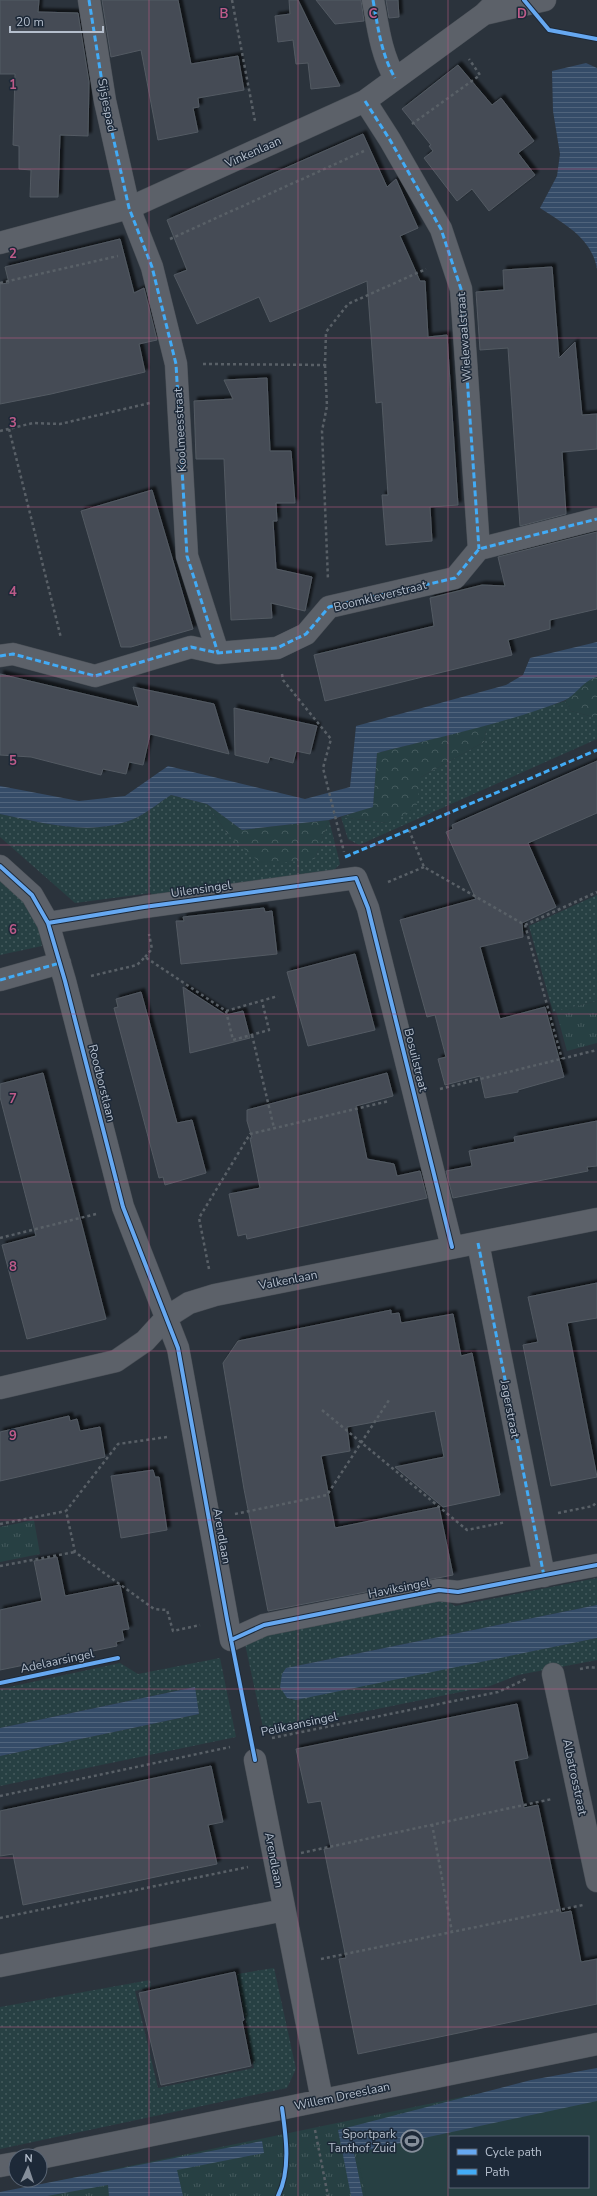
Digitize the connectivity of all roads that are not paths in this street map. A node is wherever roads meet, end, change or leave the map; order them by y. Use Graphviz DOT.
graph roads {
  1 [pos="89,0"];
  2 [pos="373,0"];
  3 [pos="545,0"];
  4 [pos="491,7"];
  5 [pos="395,78"];
  6 [pos="365,101"];
  7 [pos="129,208"];
  8 [pos="0,243"];
  9 [pos="597,519"];
  10 [pos="479,549"];
  11 [pos="218,653"];
  12 [pos="0,656"];
  13 [pos="0,866"];
  14 [pos="359,885"];
  15 [pos="48,923"];
  16 [pos="63,972"];
  17 [pos="0,980"];
  18 [pos="597,1218"];
  19 [pos="478,1242"];
  20 [pos="452,1247"];
  21 [pos="166,1316"];
  22 [pos="0,1388"];
  23 [pos="597,1565"];
  24 [pos="544,1576"];
  25 [pos="229,1630"];
  26 [pos="553,1674"];
  27 [pos="253,1751"];
  28 [pos="597,1881"];
  29 [pos="284,1910"];
  30 [pos="0,1966"];
  31 [pos="597,2044"];
  32 [pos="316,2102"];
  33 [pos="48,2156"];
  1 -- 7 [label="street, Sijsjespad"];
  2 -- 5 [label="street"];
  3 -- 4 [label="street, Vinkenlaan"];
  4 -- 5 [label="street, Vinkenlaan"];
  5 -- 6 [label="street, Vinkenlaan"];
  6 -- 7 [label="street, Vinkenlaan"];
  6 -- 10 [label="street, Wielewaalstraat"];
  7 -- 8 [label="street, Vinkenlaan"];
  7 -- 11 [label="street, Koolmeesstraat"];
  9 -- 10 [label="street"];
  10 -- 11 [label="street, Boomkleverstraat"];
  11 -- 12 [label="street, Boomkleverstraat"];
  13 -- 15 [label="street, Roodborstlaan"];
  14 -- 15 [label="street, Uilensingel"];
  14 -- 20 [label="street, Bosuilstraat"];
  15 -- 16 [label="street, Roodborstlaan"];
  16 -- 17 [label="street"];
  16 -- 21 [label="street, Roodborstlaan"];
  18 -- 19 [label="street, Valkenlaan"];
  19 -- 20 [label="street, Valkenlaan"];
  19 -- 24 [label="street, Jagerstraat"];
  20 -- 21 [label="street, Valkenlaan"];
  21 -- 22 [label="street, Valkenlaan"];
  21 -- 25 [label="street, Arendlaan"];
  23 -- 24 [label="street, Haviksingel"];
  24 -- 25 [label="street, Haviksingel"];
  26 -- 28 [label="street, Albatrosstraat"];
  27 -- 29 [label="street, Arendlaan"];
  29 -- 30 [label="street"];
  29 -- 32 [label="street, Arendlaan"];
  31 -- 32 [label="street, Willem Dreeslaan"];
  32 -- 33 [label="street, Willem Dreeslaan"];
}
